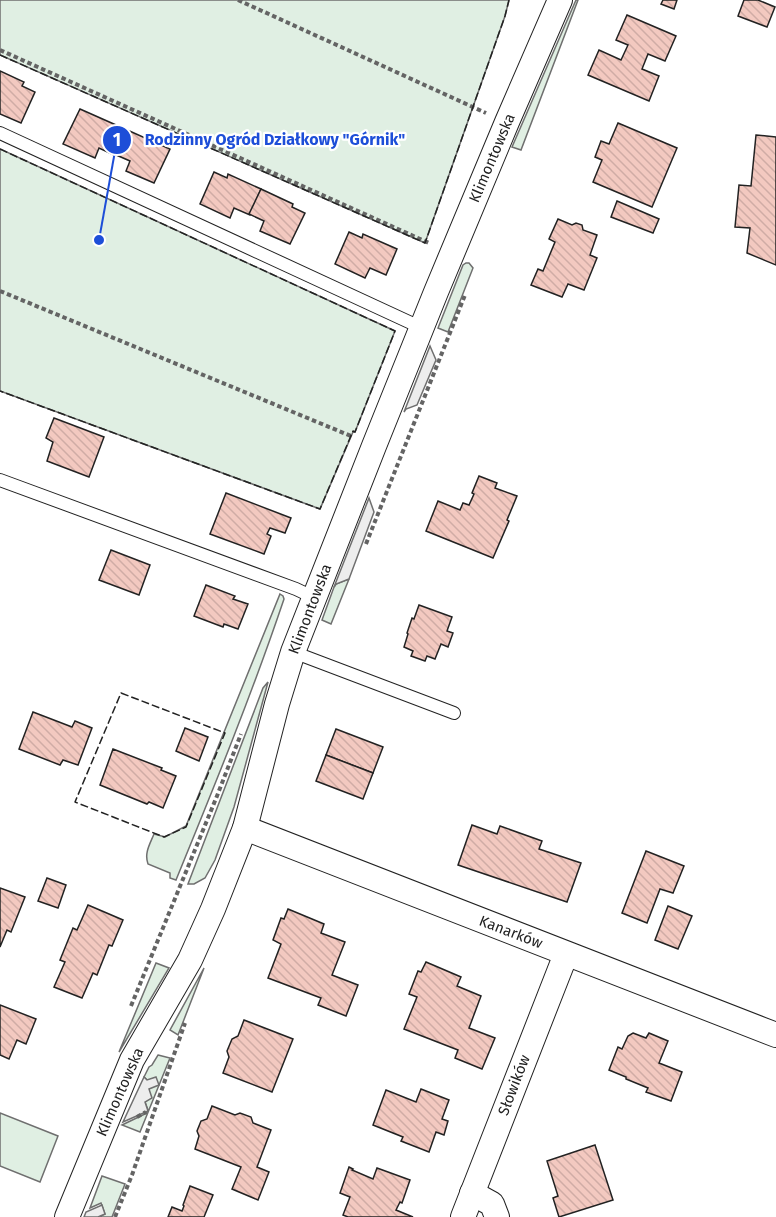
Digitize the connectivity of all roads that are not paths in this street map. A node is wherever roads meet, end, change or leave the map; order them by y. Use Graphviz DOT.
graph roads {
  1 [pos="560,0"];
  2 [pos="0,133"];
  3 [pos="422,328"];
  4 [pos="0,480"];
  5 [pos="315,598"];
  6 [pos="293,652"];
  7 [pos="454,713"];
  8 [pos="245,828"];
  9 [pos="566,954"];
  10 [pos="776,1035"];
  11 [pos="472,1193"];
  12 [pos="67,1217"];
  13 [pos="463,1217"];
  14 [pos="498,1217"];
  1 -- 3 [label="street, Klimontowska"];
  2 -- 3 [label="lane"];
  3 -- 5 [label="street, Klimontowska"];
  4 -- 5 [label="lane"];
  5 -- 6 [label="street, Klimontowska"];
  6 -- 7 [label="lane"];
  6 -- 8 [label="street, Klimontowska"];
  8 -- 9 [label="street, Kanarków"];
  8 -- 12 [label="street, Klimontowska"];
  9 -- 10 [label="street, Kanarków"];
  9 -- 11 [label="street, Słowików"];
  11 -- 13 [label="street, Słowików"];
  11 -- 14 [label="street"];
}
